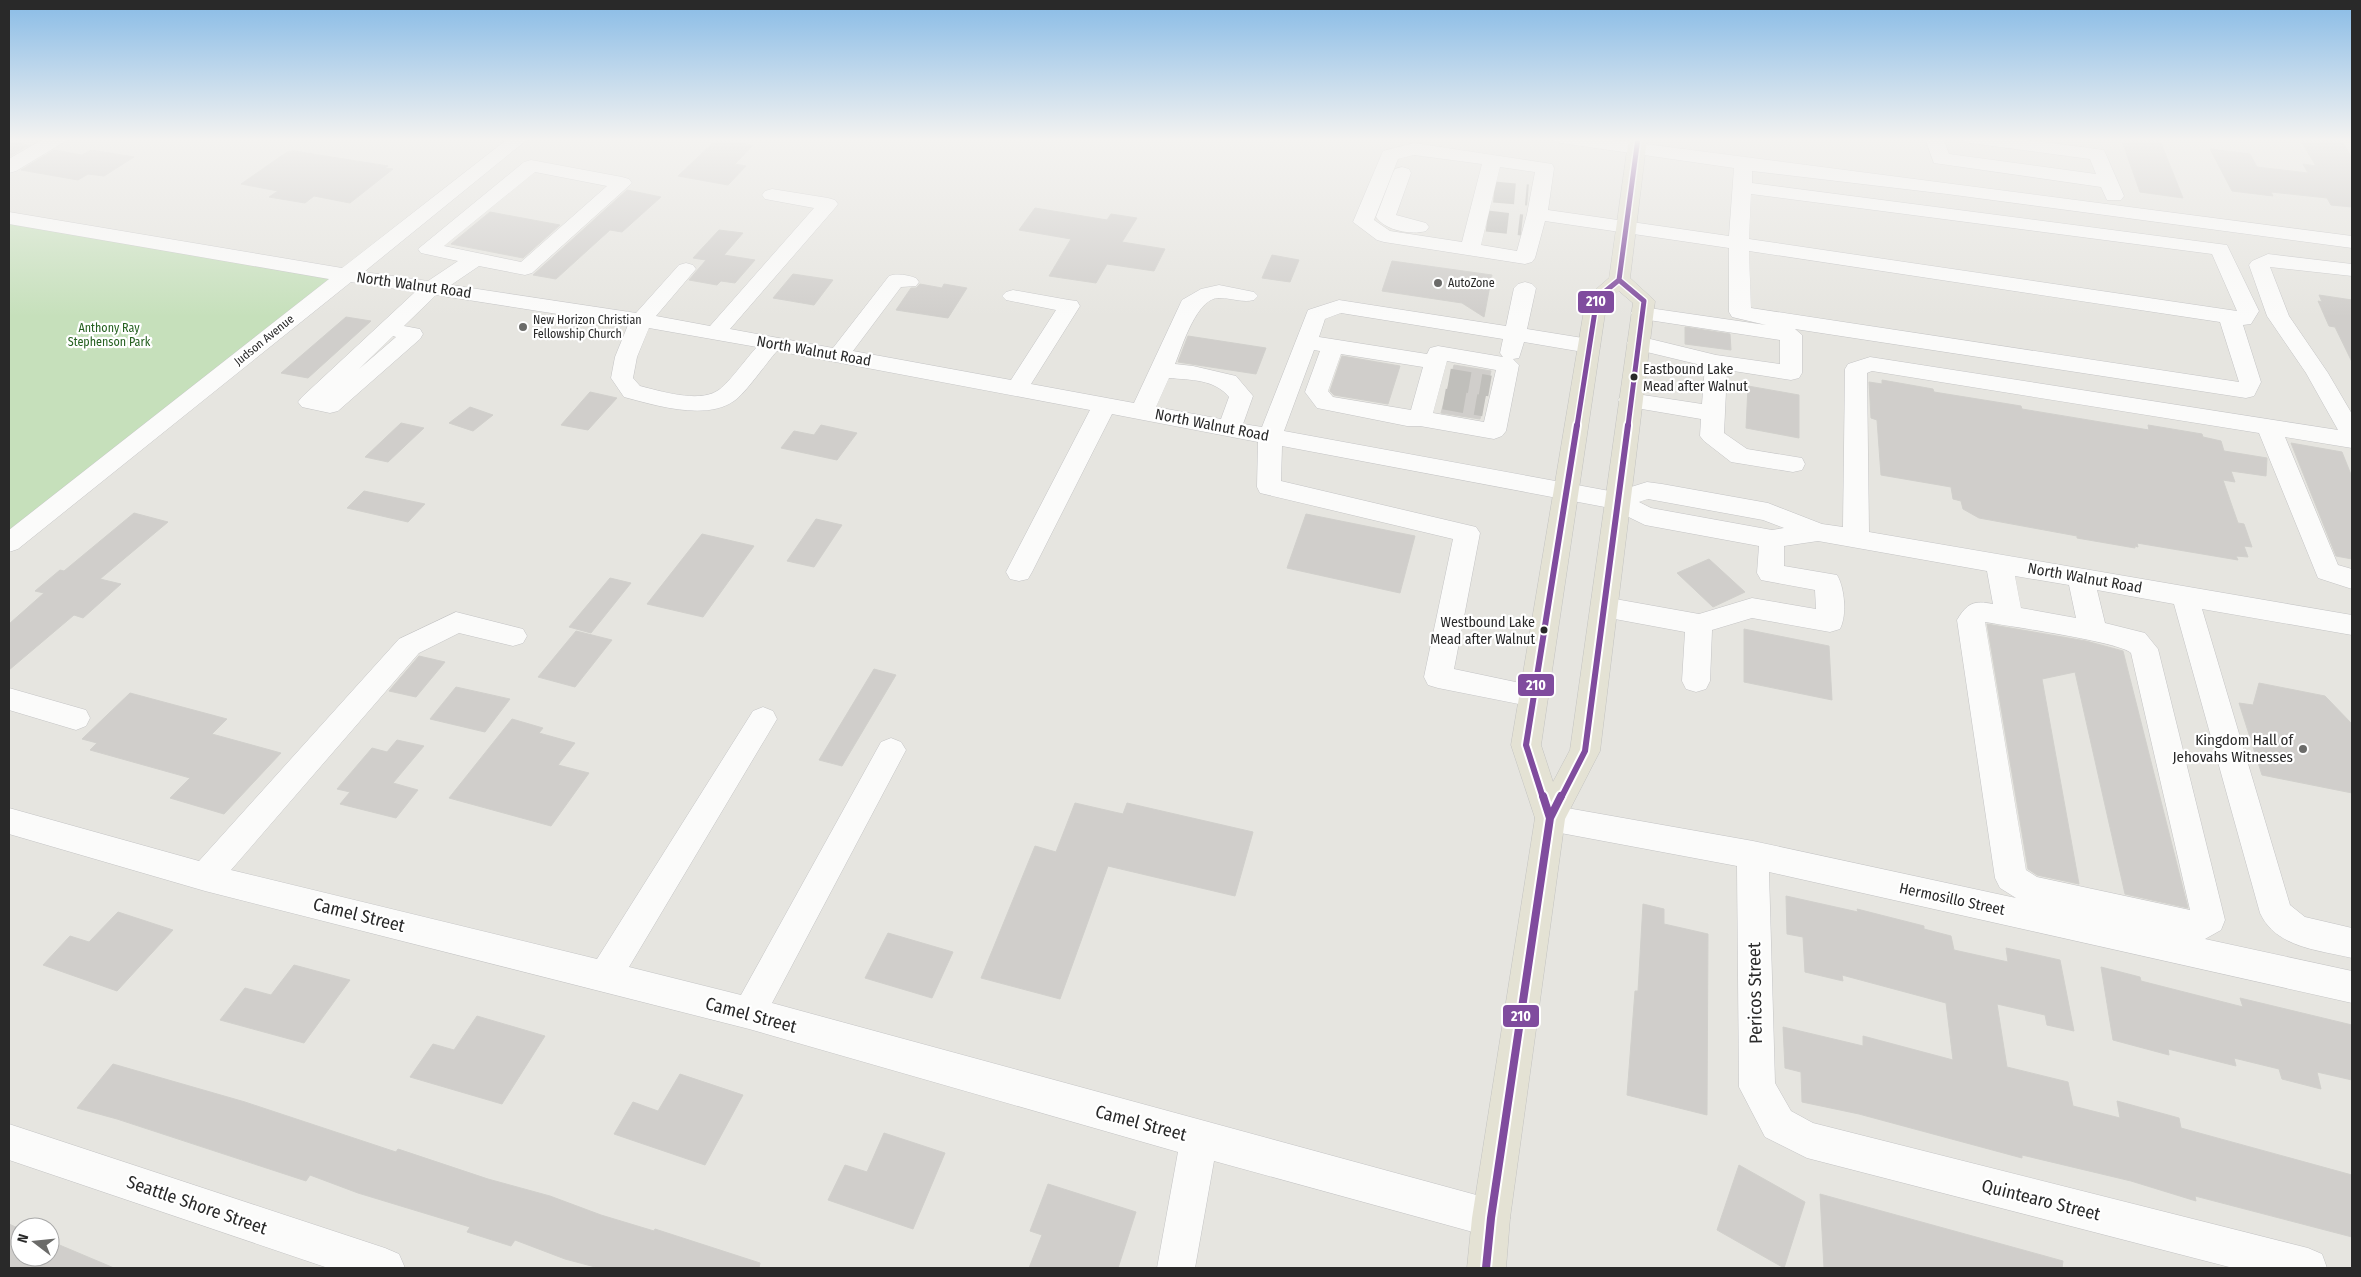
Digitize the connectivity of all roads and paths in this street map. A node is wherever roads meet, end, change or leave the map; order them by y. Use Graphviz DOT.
graph roads {
  1 [pos="444,198"];
  2 [pos="492,198"];
  3 [pos="605,198"];
  4 [pos="783,198"];
  5 [pos="1373,198"];
  6 [pos="1486,198"];
  7 [pos="1536,198"];
  8 [pos="1630,198"];
  9 [pos="1741,198"];
  10 [pos="1824,198"];
  11 [pos="2019,198"];
  12 [pos="2115,198"];
  13 [pos="1532,211"];
  14 [pos="2120,211"];
  15 [pos="9,218"];
  16 [pos="1626,228"];
  17 [pos="2352,242"];
  18 [pos="1739,245"];
  19 [pos="1470,250"];
  20 [pos="476,259"];
  21 [pos="686,270"];
  22 [pos="2352,270"];
  23 [pos="345,275"];
  24 [pos="1619,280"];
  25 [pos="909,282"];
  26 [pos="433,287"];
  27 [pos="1525,288"];
  28 [pos="1013,296"];
  29 [pos="1247,296"];
  30 [pos="1642,312"];
  31 [pos="2229,318"];
  32 [pos="641,320"];
  33 [pos="389,329"];
  34 [pos="715,333"];
  35 [pos="1515,334"];
  36 [pos="1306,342"];
  37 [pos="772,343"];
  38 [pos="1638,343"];
  39 [pos="1332,346"];
  40 [pos="1590,346"];
  41 [pos="839,355"];
  42 [pos="1716,362"];
  43 [pos="1508,365"];
  44 [pos="1160,370"];
  45 [pos="1437,382"];
  46 [pos="1016,390"];
  47 [pos="1630,400"];
  48 [pos="1104,406"];
  49 [pos="1142,412"];
  50 [pos="1713,413"];
  51 [pos="1420,418"];
  52 [pos="1230,428"];
  53 [pos="2269,428"];
  54 [pos="2352,434"];
  55 [pos="1270,436"];
  56 [pos="2352,440"];
  57 [pos="1793,464"];
  58 [pos="1566,492"];
  59 [pos="1616,500"];
  60 [pos="1818,532"];
  61 [pos="1856,538"];
  62 [pos="1772,539"];
  63 [pos="9,543"];
  64 [pos="1999,563"];
  65 [pos="1019,572"];
  66 [pos="2082,578"];
  67 [pos="2352,579"];
  68 [pos="2185,596"];
  69 [pos="1604,607"];
  70 [pos="2009,617"];
  71 [pos="1699,624"];
  72 [pos="2350,630"];
  73 [pos="2093,631"];
  74 [pos="513,636"];
  75 [pos="1696,681"];
  76 [pos="1534,696"];
  77 [pos="9,698"];
  78 [pos="76,718"];
  79 [pos="763,718"];
  80 [pos="891,750"];
  81 [pos="1550,818"];
  82 [pos="9,821"];
  83 [pos="1753,855"];
  84 [pos="205,876"];
  85 [pos="2352,943"];
  86 [pos="605,977"];
  87 [pos="2352,987"];
  88 [pos="749,1013"];
  89 [pos="1778,1124"];
  90 [pos="1199,1139"];
  91 [pos="9,1142"];
  92 [pos="1491,1218"];
  93 [pos="386,1268"];
  94 [pos="1176,1268"];
  95 [pos="1486,1268"];
  96 [pos="2308,1268"];
  1 -- 23 [label="street, Judson Avenue"];
  2 -- 20 [label="street"];
  3 -- 20 [label="street"];
  4 -- 34 [label="street"];
  5 -- 19 [label="street"];
  6 -- 19 [label="street"];
  7 -- 13 [label="street"];
  8 -- 16 [label="main road"];
  9 -- 18 [label="street"];
  10 -- 31 [label="street"];
  11 -- 14 [label="street"];
  12 -- 14 [label="street"];
  13 -- 16 [label="street"];
  13 -- 19 [label="street"];
  14 -- 17 [label="street"];
  15 -- 23 [label="street, North Walnut Road"];
  16 -- 18 [label="street"];
  16 -- 24 [label="main road"];
  18 -- 31 [label="street"];
  18 -- 31 [label="street"];
  20 -- 26 [label="street"];
  21 -- 32 [label="street"];
  22 -- 54 [label="street"];
  23 -- 26 [label="street, North Walnut Road"];
  23 -- 63 [label="street, Judson Avenue"];
  24 -- 30 [label="main road"];
  24 -- 40 [label="main road"];
  25 -- 41 [label="street"];
  26 -- 32 [label="street, North Walnut Road"];
  26 -- 33 [label="street"];
  27 -- 35 [label="street"];
  28 -- 46 [label="street"];
  29 -- 44 [label="street"];
  30 -- 38 [label="main road"];
  30 -- 42 [label="street"];
  32 -- 34 [label="street, North Walnut Road"];
  32 -- 37 [label="street"];
  34 -- 37 [label="street, North Walnut Road"];
  35 -- 36 [label="street"];
  35 -- 40 [label="street"];
  35 -- 43 [label="street"];
  36 -- 39 [label="street"];
  36 -- 55 [label="street"];
  37 -- 41 [label="street, North Walnut Road"];
  38 -- 42 [label="street"];
  38 -- 47 [label="main road"];
  39 -- 45 [label="street"];
  39 -- 51 [label="street"];
  40 -- 58 [label="main road"];
  41 -- 46 [label="street, North Walnut Road"];
  42 -- 50 [label="street"];
  43 -- 45 [label="street"];
  43 -- 51 [label="street"];
  44 -- 49 [label="street"];
  44 -- 52 [label="street"];
  45 -- 51 [label="street"];
  46 -- 48 [label="street, North Walnut Road"];
  47 -- 50 [label="street"];
  47 -- 59 [label="main road"];
  48 -- 49 [label="street, North Walnut Road"];
  48 -- 65 [label="street"];
  49 -- 52 [label="street, North Walnut Road"];
  50 -- 57 [label="street"];
  52 -- 55 [label="street, North Walnut Road"];
  53 -- 56 [label="street"];
  53 -- 61 [label="street"];
  53 -- 67 [label="street"];
  55 -- 58 [label="street, North Walnut Road"];
  55 -- 76 [label="street"];
  58 -- 59 [label="street, North Walnut Road"];
  58 -- 76 [label="main road"];
  59 -- 60 [label="street, North Walnut Road"];
  59 -- 62 [label="street, North Walnut Road"];
  59 -- 69 [label="main road"];
  60 -- 61 [label="street, North Walnut Road"];
  60 -- 62 [label="street, North Walnut Road"];
  61 -- 64 [label="street, North Walnut Road"];
  62 -- 71 [label="street"];
  64 -- 66 [label="street, North Walnut Road"];
  64 -- 70 [label="street"];
  66 -- 68 [label="street, North Walnut Road"];
  66 -- 73 [label="street"];
  68 -- 72 [label="street, North Walnut Road"];
  68 -- 85 [label="street"];
  69 -- 71 [label="street"];
  69 -- 81 [label="main road"];
  70 -- 73 [label="street"];
  70 -- 73 [label="street"];
  71 -- 75 [label="street"];
  74 -- 84 [label="street"];
  76 -- 81 [label="main road"];
  77 -- 78 [label="street"];
  79 -- 86 [label="street"];
  80 -- 88 [label="street"];
  81 -- 83 [label="street, Hermosillo Street"];
  81 -- 92 [label="main road"];
  82 -- 84 [label="street, Camel Street"];
  83 -- 87 [label="street, Hermosillo Street"];
  83 -- 89 [label="street, Pericos Street"];
  84 -- 86 [label="street, Camel Street"];
  86 -- 88 [label="street, Camel Street"];
  88 -- 90 [label="street, Camel Street"];
  89 -- 96 [label="street, Quintearo Street"];
  90 -- 92 [label="street, Camel Street"];
  90 -- 94 [label="street"];
  91 -- 93 [label="street, Seattle Shore Street"];
  92 -- 95 [label="main road"];
}
